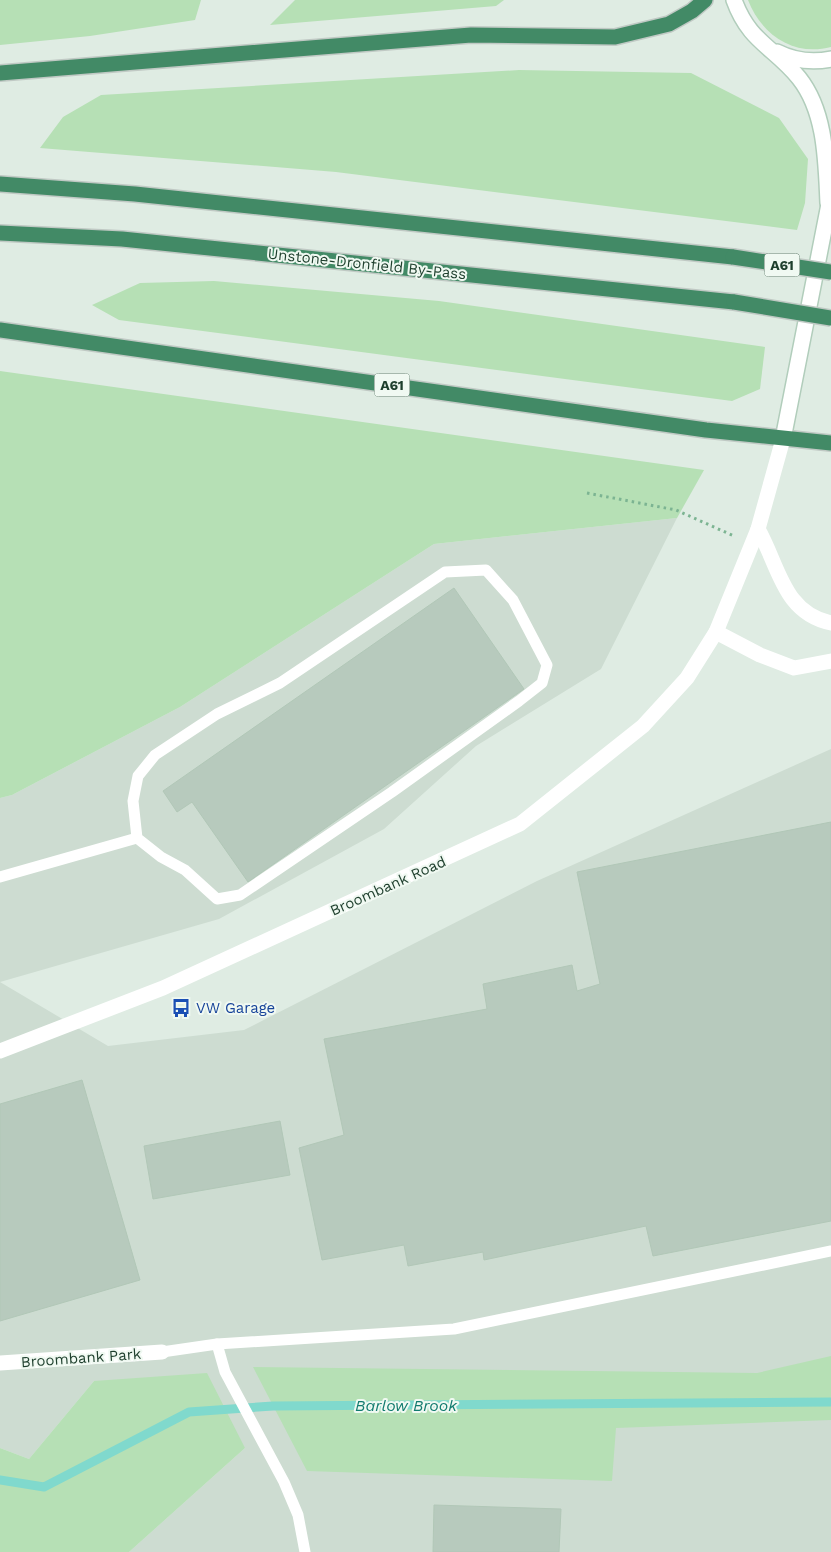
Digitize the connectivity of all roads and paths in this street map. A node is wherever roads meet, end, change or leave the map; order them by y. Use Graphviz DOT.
graph roads {
  1 [pos="705,0"];
  2 [pos="734,0"];
  3 [pos="769,49"];
  4 [pos="831,60"];
  5 [pos="0,72"];
  6 [pos="0,184"];
  7 [pos="829,199"];
  8 [pos="0,233"];
  9 [pos="831,272"];
  10 [pos="831,318"];
  11 [pos="0,330"];
  12 [pos="783,439"];
  13 [pos="831,443"];
  14 [pos="587,493"];
  15 [pos="758,529"];
  16 [pos="752,544"];
  17 [pos="831,623"];
  18 [pos="716,632"];
  19 [pos="831,661"];
  20 [pos="137,838"];
  21 [pos="0,877"];
  22 [pos="0,1051"];
  23 [pos="831,1251"];
  24 [pos="217,1344"];
  25 [pos="162,1352"];
  26 [pos="0,1363"];
  27 [pos="305,1552"];
  1 -- 5 [label="highway"];
  2 -- 3 [label="street, Broombank Road"];
  3 -- 4 [label="street"];
  3 -- 7 [label="street, Broombank Road"];
  6 -- 9 [label="highway, A61, bridge"];
  7 -- 12 [label="street, Broombank Road"];
  8 -- 10 [label="highway, Unstone-Dronfield By-Pass, bridge"];
  11 -- 12 [label="highway, A61"];
  12 -- 13 [label="highway, A61"];
  12 -- 15 [label="street, Broombank Road"];
  14 -- 16 [label="path"];
  15 -- 16 [label="street, Broombank Road"];
  15 -- 17 [label="street"];
  16 -- 18 [label="street, Broombank Road"];
  18 -- 19 [label="street"];
  18 -- 22 [label="street, Broombank Road"];
  20 -- 20 [label="lane"];
  20 -- 21 [label="lane"];
  23 -- 24 [label="lane"];
  24 -- 25 [label="lane"];
  24 -- 27 [label="lane"];
  25 -- 26 [label="street, Broombank Park"];
}
